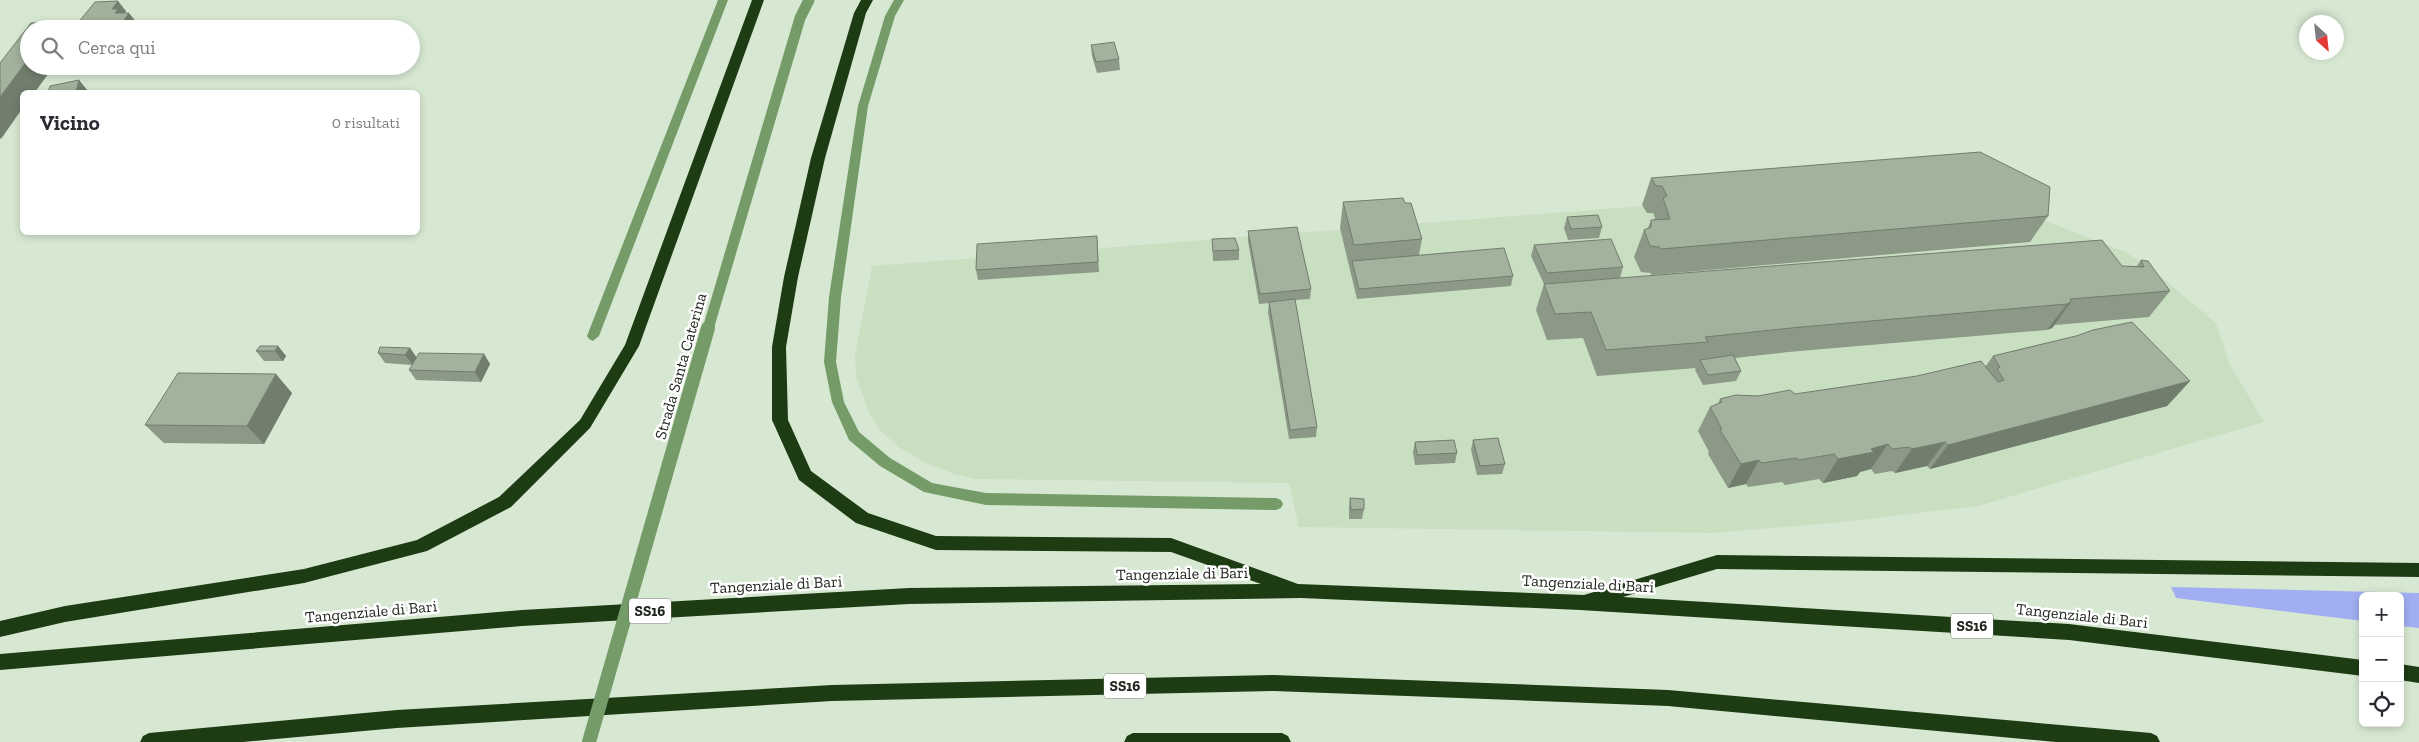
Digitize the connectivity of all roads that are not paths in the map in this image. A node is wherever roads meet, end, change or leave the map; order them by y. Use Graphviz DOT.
graph roads {
  1 [pos="724,0"];
  2 [pos="758,0"];
  3 [pos="809,0"];
  4 [pos="867,0"];
  5 [pos="899,0"];
  6 [pos="593,336"];
  7 [pos="1276,504"];
  8 [pos="2419,570"];
  9 [pos="1302,591"];
  10 [pos="1580,602"];
  11 [pos="0,629"];
  12 [pos="0,662"];
  13 [pos="2359,668"];
  14 [pos="2404,672"];
  15 [pos="2419,674"];
  16 [pos="2101,736"];
  17 [pos="149,742"];
  18 [pos="589,742"];
  19 [pos="1133,742"];
  20 [pos="1282,742"];
  21 [pos="2052,742"];
  22 [pos="2151,742"];
  1 -- 6 [label="street"];
  2 -- 11 [label="highway"];
  3 -- 18 [label="street, Strada Santa Caterina, bridge"];
  4 -- 9 [label="highway"];
  5 -- 7 [label="street"];
  8 -- 10 [label="highway"];
  9 -- 10 [label="highway, Tangenziale di Bari / SS16"];
  9 -- 12 [label="highway, Tangenziale di Bari / SS16"];
  10 -- 13 [label="highway, Tangenziale di Bari / SS16"];
  14 -- 15 [label="highway"];
  16 -- 17 [label="highway, SS16"];
  16 -- 21 [label="highway"];
  16 -- 22 [label="highway, SS16"];
  19 -- 20 [label="highway"];
}
